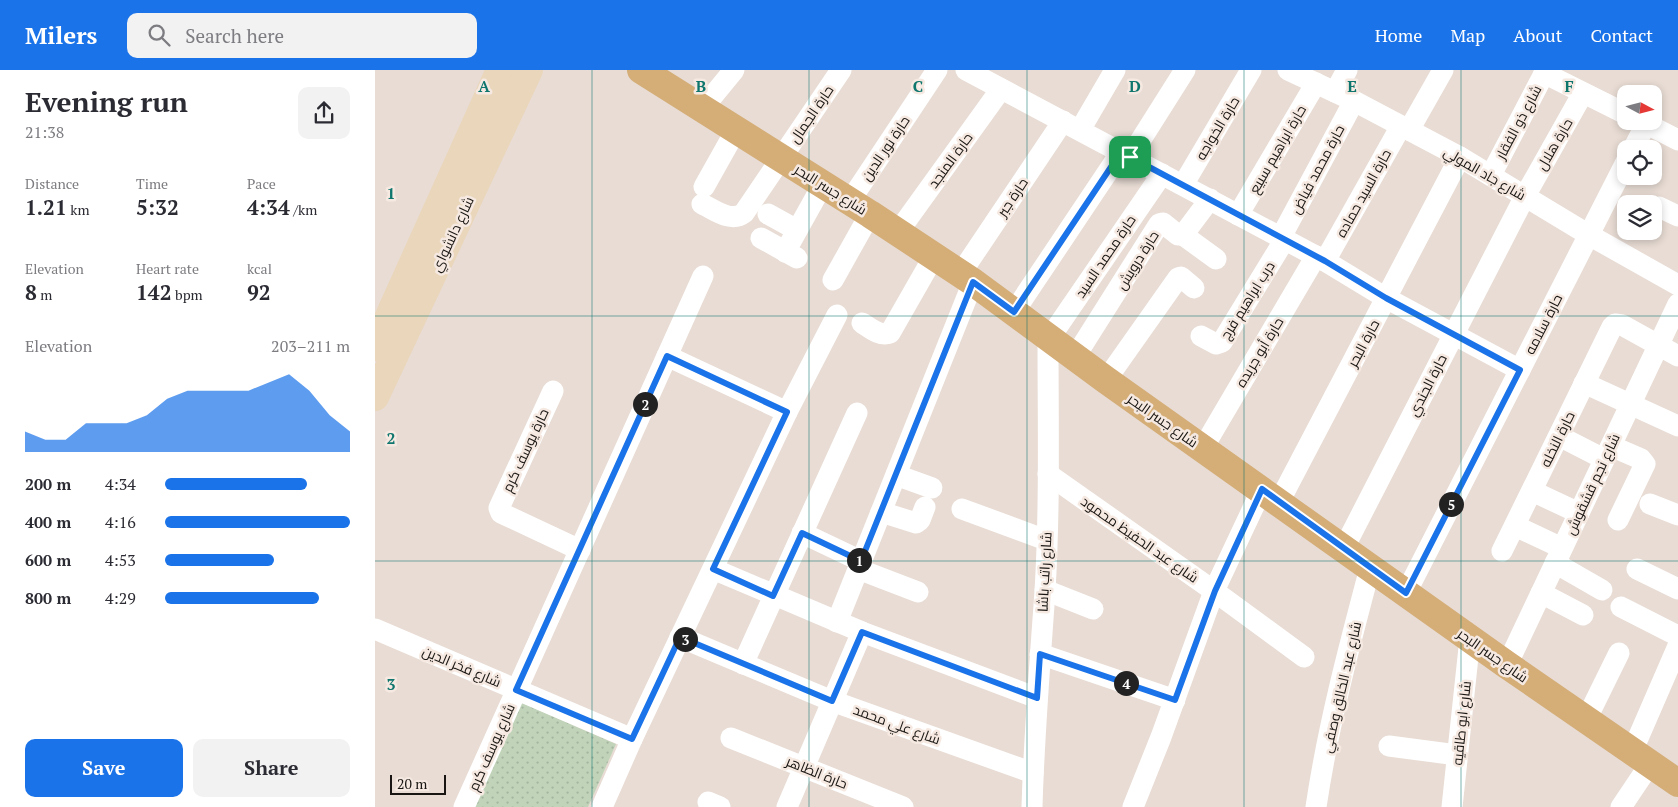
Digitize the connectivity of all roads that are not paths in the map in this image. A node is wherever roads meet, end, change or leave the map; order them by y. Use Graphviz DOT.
graph roads {
  1 [pos="500,70"];
  2 [pos="529,70"];
  3 [pos="734,70"];
  4 [pos="841,70"];
  5 [pos="937,70"];
  6 [pos="966,70"];
  7 [pos="1115,70"];
  8 [pos="1185,70"];
  9 [pos="1251,70"];
  10 [pos="1288,70"];
  11 [pos="1347,70"];
  12 [pos="1443,70"];
  13 [pos="1545,72"];
  14 [pos="658,74"];
  15 [pos="1325,88"];
  16 [pos="1001,89"];
  17 [pos="1583,92"];
  18 [pos="1354,101"];
  19 [pos="702,109"];
  20 [pos="1617,109"];
  21 [pos="1072,126"];
  22 [pos="1405,128"];
  23 [pos="736,130"];
  24 [pos="1659,130"];
  25 [pos="1678,140"];
  26 [pos="1125,154"];
  27 [pos="1460,157"];
  28 [pos="781,158"];
  29 [pos="1161,174"];
  30 [pos="1491,175"];
  31 [pos="1617,180"];
  32 [pos="823,184"];
  33 [pos="1183,185"];
  34 [pos="1525,196"];
  35 [pos="1210,199"];
  36 [pos="860,208"];
  37 [pos="1662,208"];
  38 [pos="768,214"];
  39 [pos="1238,215"];
  40 [pos="1678,216"];
  41 [pos="797,230"];
  42 [pos="898,232"];
  43 [pos="1183,235"];
  44 [pos="1589,235"];
  45 [pos="761,238"];
  46 [pos="1283,238"];
  47 [pos="934,256"];
  48 [pos="1321,258"];
  49 [pos="1216,259"];
  50 [pos="703,276"];
  51 [pos="967,278"];
  52 [pos="833,280"];
  53 [pos="1678,285"];
  54 [pos="1195,288"];
  55 [pos="1386,298"];
  56 [pos="1678,304"];
  57 [pos="1014,312"];
  58 [pos="837,315"];
  59 [pos="862,323"];
  60 [pos="1454,334"];
  61 [pos="1201,336"];
  62 [pos="1049,338"];
  63 [pos="1658,345"];
  64 [pos="375,347"];
  65 [pos="667,356"];
  66 [pos="1678,356"];
  67 [pos="1075,357"];
  68 [pos="1520,370"];
  69 [pos="1106,380"];
  70 [pos="1584,384"];
  71 [pos="553,391"];
  72 [pos="375,397"];
  73 [pos="1630,404"];
  74 [pos="787,412"];
  75 [pos="857,413"];
  76 [pos="1678,426"];
  77 [pos="1559,436"];
  78 [pos="1203,448"];
  79 [pos="1607,452"];
  80 [pos="896,474"];
  81 [pos="1048,474"];
  82 [pos="1532,491"];
  83 [pos="1270,496"];
  84 [pos="1650,504"];
  85 [pos="962,509"];
  86 [pos="881,512"];
  87 [pos="1579,513"];
  88 [pos="1678,515"];
  89 [pos="1618,520"];
  90 [pos="1515,526"];
  91 [pos="802,533"];
  92 [pos="1046,540"];
  93 [pos="1344,548"];
  94 [pos="580,550"];
  95 [pos="1502,551"];
  96 [pos="1558,556"];
  97 [pos="860,565"];
  98 [pos="1370,568"];
  99 [pos="713,569"];
  100 [pos="1637,569"];
  101 [pos="1678,589"];
  102 [pos="1045,590"];
  103 [pos="1602,590"];
  104 [pos="1215,591"];
  105 [pos="918,592"];
  106 [pos="1406,593"];
  107 [pos="1541,593"];
  108 [pos="773,596"];
  109 [pos="1621,607"];
  110 [pos="1093,609"];
  111 [pos="1583,615"];
  112 [pos="837,622"];
  113 [pos="375,629"];
  114 [pos="862,632"];
  115 [pos="1678,636"];
  116 [pos="680,637"];
  117 [pos="1470,638"];
  118 [pos="1678,646"];
  119 [pos="1619,653"];
  120 [pos="1040,654"];
  121 [pos="1304,657"];
  122 [pos="743,664"];
  123 [pos="1507,665"];
  124 [pos="516,690"];
  125 [pos="1037,698"];
  126 [pos="1175,700"];
  127 [pos="832,701"];
  128 [pos="1586,720"];
  129 [pos="731,738"];
  130 [pos="632,739"];
  131 [pos="1389,746"];
  132 [pos="1457,756"];
  133 [pos="1641,758"];
  134 [pos="804,767"];
  135 [pos="1033,774"];
  136 [pos="1678,783"];
  137 [pos="890,805"];
  138 [pos="463,807"];
  139 [pos="602,807"];
  140 [pos="787,807"];
  141 [pos="1032,807"];
  142 [pos="1133,807"];
  143 [pos="1316,807"];
  144 [pos="1452,807"];
  145 [pos="1621,807"];
  1 -- 64 [label="street, شارع دانشواي"];
  2 -- 72 [label="street, شارع دانشواي"];
  3 -- 19 [label="street"];
  4 -- 28 [label="street, حارة الجمال"];
  5 -- 36 [label="street, حارة نور الدين"];
  6 -- 16 [label="street"];
  7 -- 21 [label="street, حارة جبر"];
  8 -- 26 [label="street"];
  9 -- 33 [label="street, حارة الخواجه"];
  10 -- 15 [label="street, شارع جاد المولي"];
  11 -- 15 [label="street, حارة ابراهيم سبيع"];
  12 -- 22 [label="street, حارة السيد حماده"];
  13 -- 17 [label="street"];
  13 -- 30 [label="street, شارع ذو الفقار"];
  14 -- 19 [label="main road, شارع جسر البحر"];
  15 -- 18 [label="street, شارع جاد المولي"];
  15 -- 39 [label="street, حارة ابراهيم سبيع"];
  16 -- 21 [label="street"];
  16 -- 42 [label="street, حارة المنجد"];
  17 -- 20 [label="street"];
  17 -- 34 [label="street, حارة هلال"];
  18 -- 22 [label="street, شارع جاد المولي"];
  18 -- 46 [label="street, حارة محمد فياض"];
  19 -- 23 [label="main road, شارع جسر البحر"];
  21 -- 26 [label="street"];
  21 -- 51 [label="street, حارة جبر"];
  22 -- 27 [label="street, شارع جاد المولي"];
  22 -- 48 [label="street, حارة السيد حماده"];
  23 -- 28 [label="main road, شارع جسر البحر"];
  23 -- 28 [label="street, حارة الجمال"];
  24 -- 25 [label="street"];
  26 -- 29 [label="street"];
  26 -- 57 [label="street"];
  27 -- 30 [label="street, شارع جاد المولي"];
  27 -- 55 [label="street, حارة البحر"];
  28 -- 32 [label="main road, شارع جسر البحر"];
  29 -- 33 [label="street"];
  29 -- 62 [label="street, حارة محمد السيد"];
  30 -- 34 [label="street, شارع جاد المولي"];
  31 -- 44 [label="street, حارة سلامه"];
  32 -- 36 [label="main road, شارع جسر البحر"];
  32 -- 41 [label="street"];
  33 -- 35 [label="street"];
  34 -- 44 [label="street, شارع جاد المولي"];
  34 -- 60 [label="street, حارة الجندي"];
  35 -- 39 [label="street"];
  35 -- 43 [label="street"];
  36 -- 42 [label="main road, شارع جسر البحر"];
  36 -- 52 [label="street, حارة نور الدين"];
  37 -- 40 [label="street"];
  38 -- 41 [label="street"];
  39 -- 46 [label="street"];
  41 -- 45 [label="street"];
  42 -- 47 [label="main road, شارع جسر البحر"];
  43 -- 49 [label="street"];
  43 -- 67 [label="street, حارة درويش"];
  44 -- 53 [label="street, شارع جاد المولي"];
  44 -- 68 [label="street, حارة سلامه"];
  46 -- 48 [label="street"];
  46 -- 61 [label="street, درب ابراهيم فرج"];
  47 -- 51 [label="main road, شارع جسر البحر"];
  47 -- 59 [label="street"];
  48 -- 55 [label="street"];
  48 -- 78 [label="street, حارة أبو جريده"];
  50 -- 65 [label="street, شارع يوسف كرم"];
  51 -- 57 [label="main road, شارع جسر البحر"];
  51 -- 80 [label="street, حارة جبر"];
  54 -- 69 [label="street"];
  55 -- 60 [label="street"];
  55 -- 83 [label="street, حارة البحر"];
  56 -- 63 [label="street, شارع نجم قشقوش"];
  57 -- 62 [label="main road, شارع جسر البحر"];
  58 -- 74 [label="street"];
  60 -- 68 [label="street"];
  60 -- 93 [label="street, حارة الجندي"];
  62 -- 67 [label="main road, شارع جسر البحر"];
  62 -- 81 [label="street, شارع راتب باشا"];
  63 -- 66 [label="street"];
  63 -- 70 [label="street, حارة النخله"];
  63 -- 73 [label="street, شارع نجم قشقوش"];
  65 -- 74 [label="street"];
  65 -- 94 [label="street, شارع يوسف كرم"];
  67 -- 69 [label="main road, شارع جسر البحر"];
  68 -- 106 [label="street, حارة سلامه"];
  69 -- 78 [label="main road, شارع جسر البحر"];
  70 -- 73 [label="street"];
  70 -- 77 [label="street, حارة النخله"];
  71 -- 94 [label="street, حارة يوسف كرم"];
  73 -- 76 [label="street"];
  73 -- 79 [label="street, شارع نجم قشقوش"];
  74 -- 99 [label="street"];
  75 -- 91 [label="street"];
  77 -- 79 [label="street"];
  77 -- 82 [label="street, حارة النخله"];
  78 -- 83 [label="main road, شارع جسر البحر"];
  79 -- 87 [label="street, شارع نجم قشقوش"];
  79 -- 89 [label="street"];
  80 -- 86 [label="street, حارة جبر"];
  80 -- 86 [label="street"];
  81 -- 92 [label="street, شارع راتب باشا"];
  81 -- 104 [label="street, شارع عبد الحفيظ محمود"];
  82 -- 87 [label="street"];
  82 -- 90 [label="street, حارة النخله"];
  83 -- 93 [label="main road, شارع جسر البحر"];
  83 -- 104 [label="street, حارة البحر"];
  84 -- 88 [label="street"];
  85 -- 92 [label="street"];
  86 -- 97 [label="street, حارة جبر"];
  87 -- 96 [label="street, شارع نجم قشقوش"];
  90 -- 95 [label="street, حارة النخله"];
  90 -- 96 [label="street"];
  91 -- 97 [label="street"];
  91 -- 108 [label="street"];
  92 -- 102 [label="street, شارع راتب باشا"];
  93 -- 98 [label="main road, شارع جسر البحر"];
  94 -- 124 [label="street, شارع يوسف كرم"];
  96 -- 103 [label="street"];
  96 -- 107 [label="street, شارع نجم قشقوش"];
  97 -- 105 [label="street"];
  97 -- 112 [label="street, حارة جبر"];
  98 -- 106 [label="main road, شارع جسر البحر"];
  98 -- 143 [label="street, شارع عبد الخالق وصفي"];
  99 -- 108 [label="street"];
  99 -- 116 [label="street"];
  100 -- 101 [label="street"];
  102 -- 110 [label="street"];
  102 -- 120 [label="street, شارع راتب باشا"];
  104 -- 121 [label="street, شارع عبد الحفيظ محمود"];
  104 -- 126 [label="street, حارة البحر"];
  106 -- 117 [label="main road, شارع جسر البحر"];
  107 -- 111 [label="street"];
  107 -- 123 [label="street, شارع نجم قشقوش"];
  108 -- 112 [label="street"];
  108 -- 122 [label="street"];
  109 -- 115 [label="street"];
  112 -- 114 [label="street"];
  113 -- 124 [label="street, شارع فخر الدين"];
  114 -- 125 [label="street"];
  114 -- 127 [label="street"];
  116 -- 122 [label="street, شارع علي محمد"];
  116 -- 130 [label="street"];
  117 -- 123 [label="main road, شارع جسر البحر"];
  117 -- 132 [label="street, شارع ابو طاقيه"];
  118 -- 133 [label="street"];
  119 -- 128 [label="street"];
  120 -- 125 [label="street, شارع راتب باشا"];
  120 -- 126 [label="street"];
  122 -- 127 [label="street, شارع علي محمد"];
  123 -- 128 [label="main road, شارع جسر البحر"];
  124 -- 130 [label="street, شارع فخر الدين"];
  124 -- 138 [label="street, شارع يوسف كرم"];
  125 -- 135 [label="street, شارع راتب باشا"];
  126 -- 142 [label="street, حارة البحر"];
  127 -- 134 [label="street"];
  127 -- 135 [label="street, شارع علي محمد"];
  128 -- 133 [label="main road, شارع جسر البحر"];
  129 -- 134 [label="street, حارة الظاهر"];
  130 -- 139 [label="street"];
  131 -- 132 [label="street"];
  132 -- 144 [label="street, شارع ابو طاقيه"];
  133 -- 136 [label="main road, شارع جسر البحر"];
  133 -- 145 [label="street"];
  134 -- 137 [label="street, حارة الظاهر"];
  134 -- 140 [label="street"];
  135 -- 141 [label="street, شارع راتب باشا"];
}
